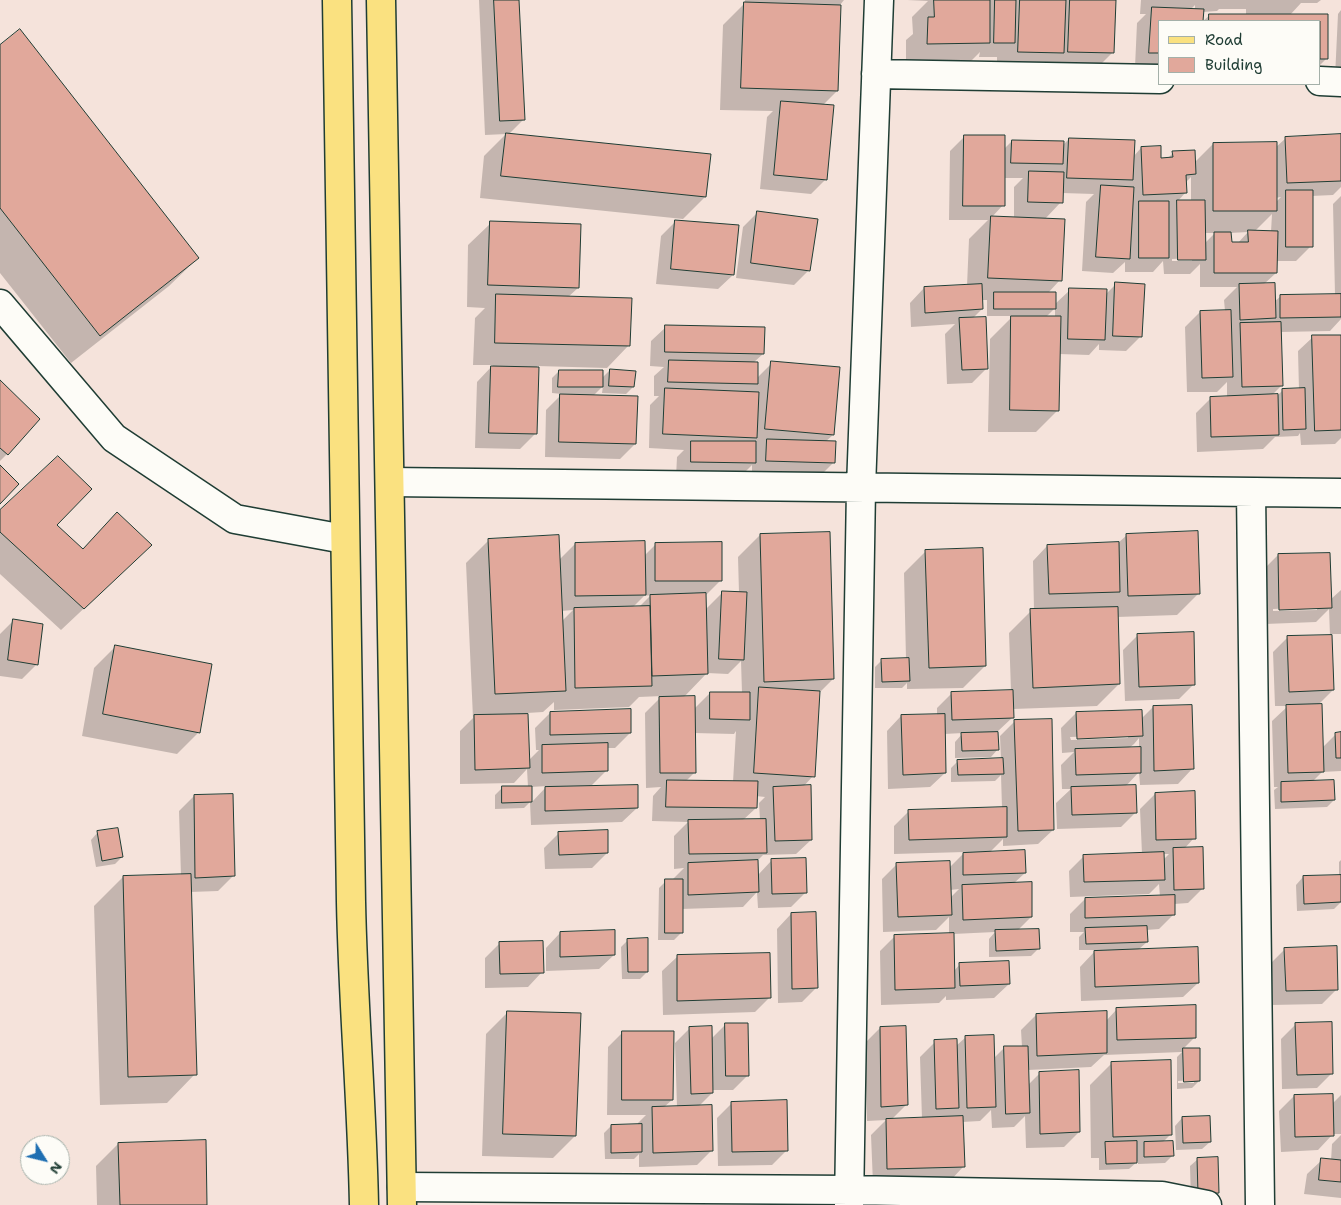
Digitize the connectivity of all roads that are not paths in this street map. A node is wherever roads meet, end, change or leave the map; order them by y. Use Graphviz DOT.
graph roads {
  1 [pos="337,0"];
  2 [pos="381,0"];
  3 [pos="878,0"];
  4 [pos="876,74"];
  5 [pos="1158,79"];
  6 [pos="1321,81"];
  7 [pos="1341,82"];
  8 [pos="0,304"];
  9 [pos="390,482"];
  10 [pos="861,488"];
  11 [pos="1252,492"];
  12 [pos="1341,493"];
  13 [pos="344,539"];
  14 [pos="402,1196"];
  15 [pos="849,1197"];
  16 [pos="364,1205"];
  17 [pos="1207,1205"];
  18 [pos="1260,1205"];
  1 -- 13 [label="main road"];
  2 -- 9 [label="main road"];
  3 -- 4 [label="street"];
  4 -- 5 [label="street"];
  4 -- 10 [label="street"];
  6 -- 7 [label="street"];
  8 -- 13 [label="street"];
  9 -- 10 [label="street"];
  9 -- 14 [label="main road"];
  10 -- 11 [label="street"];
  10 -- 15 [label="street"];
  11 -- 12 [label="street"];
  11 -- 18 [label="street"];
  13 -- 16 [label="main road"];
  14 -- 15 [label="street"];
  15 -- 17 [label="street"];
}
